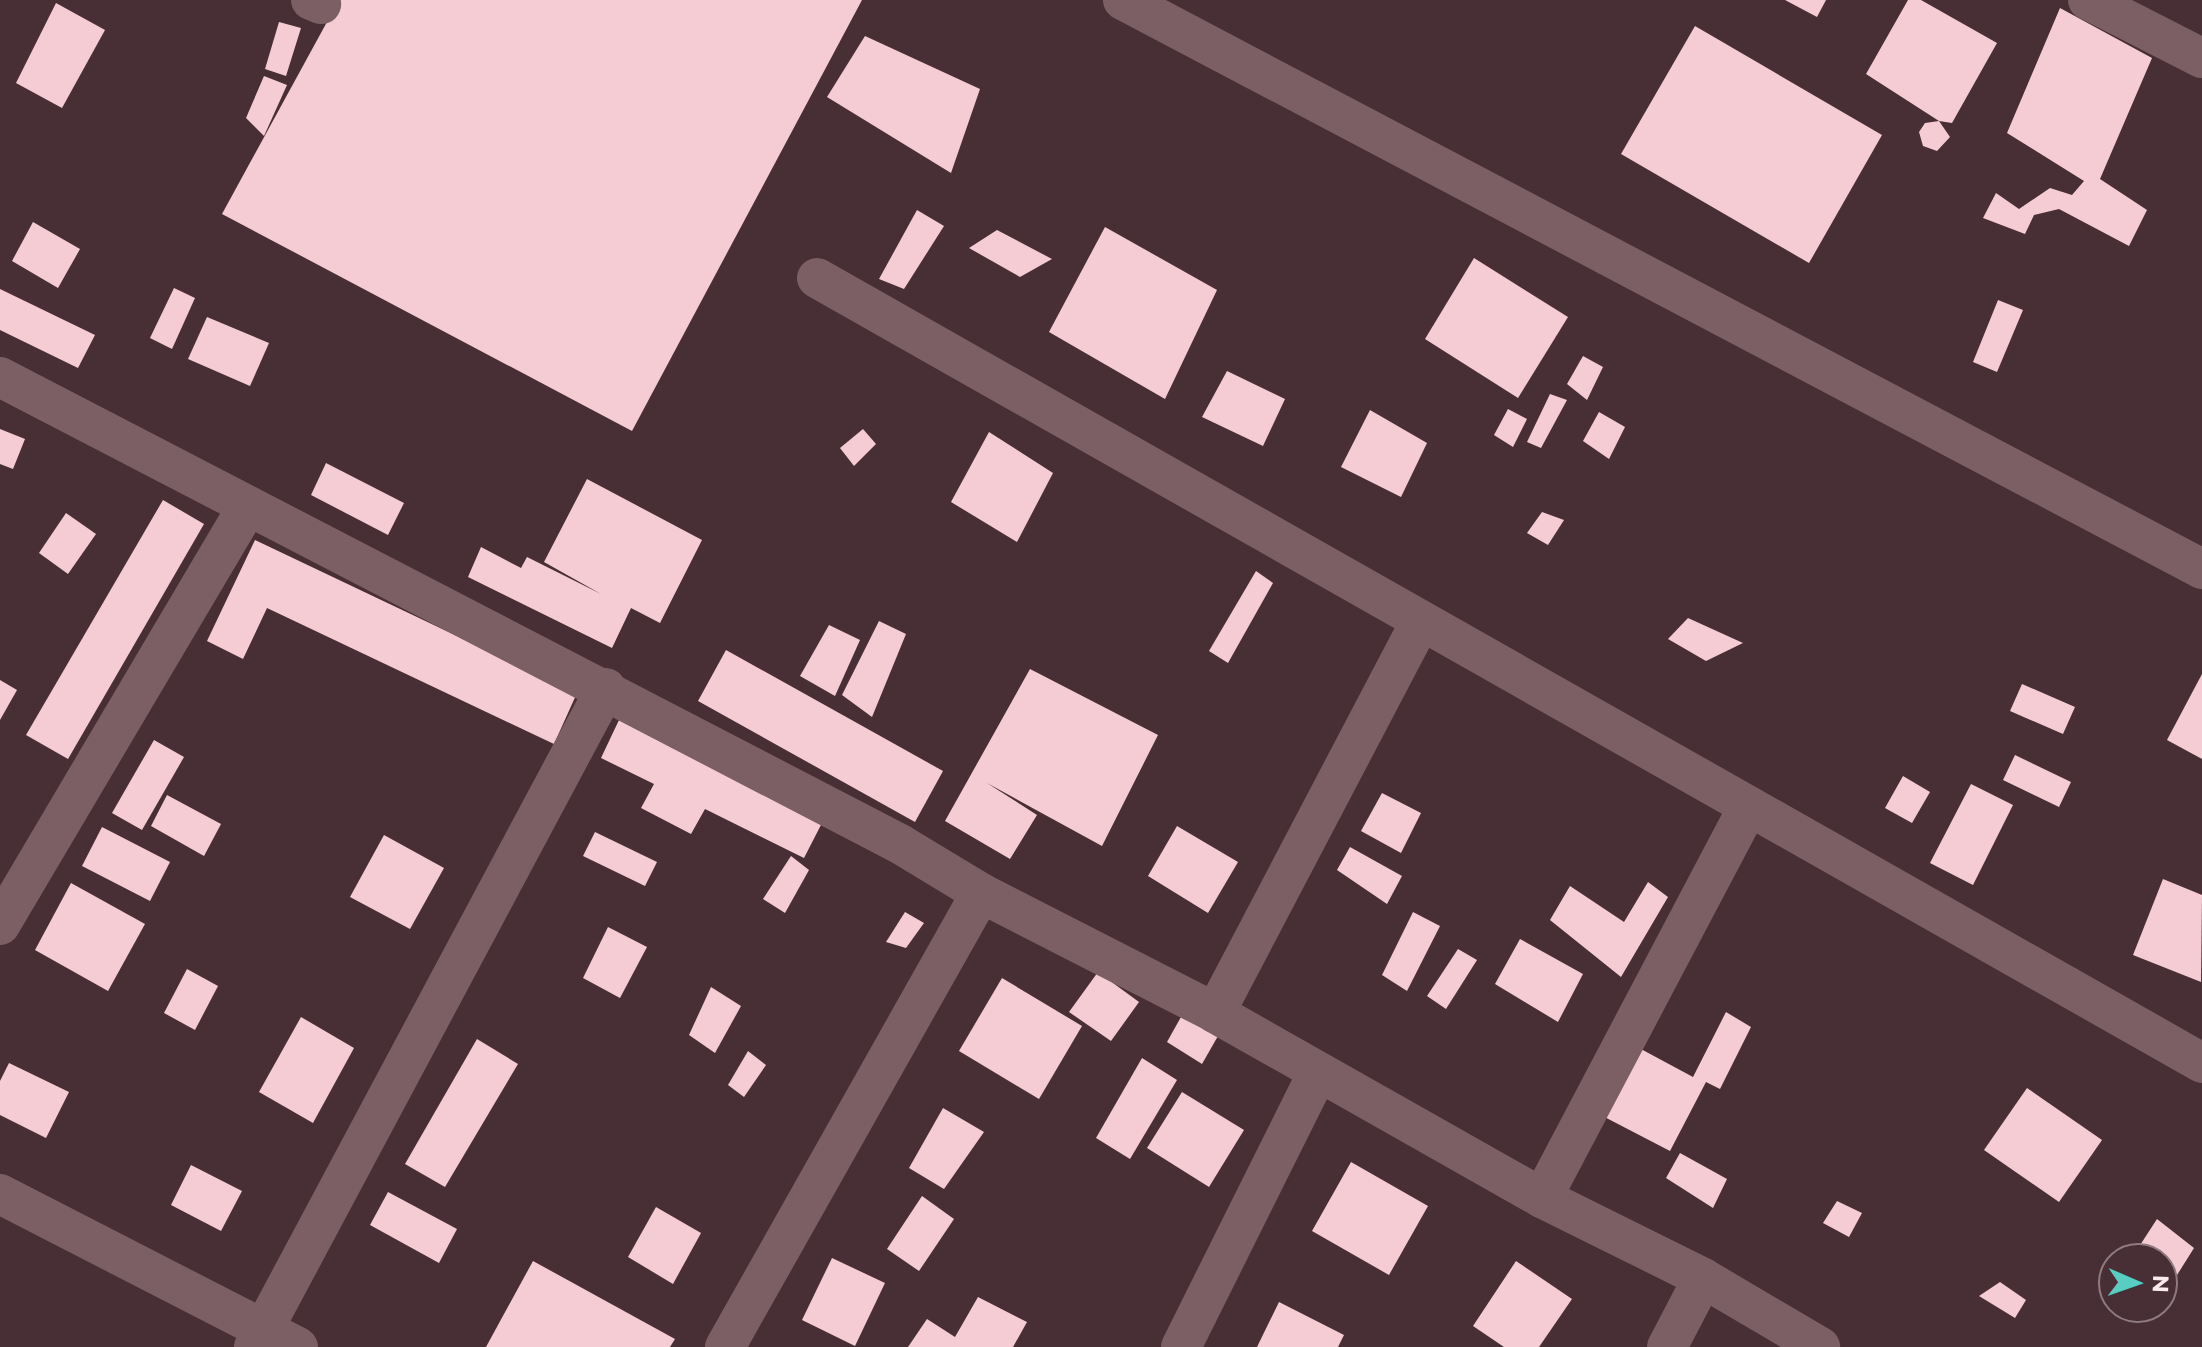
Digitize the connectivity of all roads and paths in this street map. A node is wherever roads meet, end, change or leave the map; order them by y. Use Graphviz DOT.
graph roads {
  1 [pos="1123,0"];
  2 [pos="2088,0"];
  3 [pos="2202,58"];
  4 [pos="817,278"];
  5 [pos="0,377"];
  6 [pos="248,506"];
  7 [pos="2202,569"];
  8 [pos="1421,621"];
  9 [pos="606,688"];
  10 [pos="1749,806"];
  11 [pos="981,893"];
  12 [pos="0,925"];
  13 [pos="1215,1013"];
  14 [pos="2202,1063"];
  15 [pos="1317,1074"];
  16 [pos="0,1194"];
  17 [pos="1542,1198"];
  18 [pos="1703,1278"];
  19 [pos="272,1341"];
  20 [pos="725,1347"];
  21 [pos="1181,1347"];
  22 [pos="1667,1347"];
  23 [pos="1820,1347"];
  1 -- 7 [label="street"];
  2 -- 3 [label="street"];
  4 -- 8 [label="street"];
  5 -- 6 [label="street"];
  6 -- 9 [label="street"];
  6 -- 12 [label="street"];
  8 -- 10 [label="street"];
  8 -- 13 [label="street"];
  9 -- 11 [label="street"];
  9 -- 19 [label="street"];
  10 -- 14 [label="street"];
  10 -- 17 [label="street"];
  11 -- 13 [label="street"];
  11 -- 20 [label="street"];
  13 -- 15 [label="street"];
  15 -- 17 [label="street"];
  15 -- 21 [label="street"];
  16 -- 19 [label="street"];
  17 -- 18 [label="street"];
  18 -- 22 [label="street"];
  18 -- 23 [label="street"];
}
